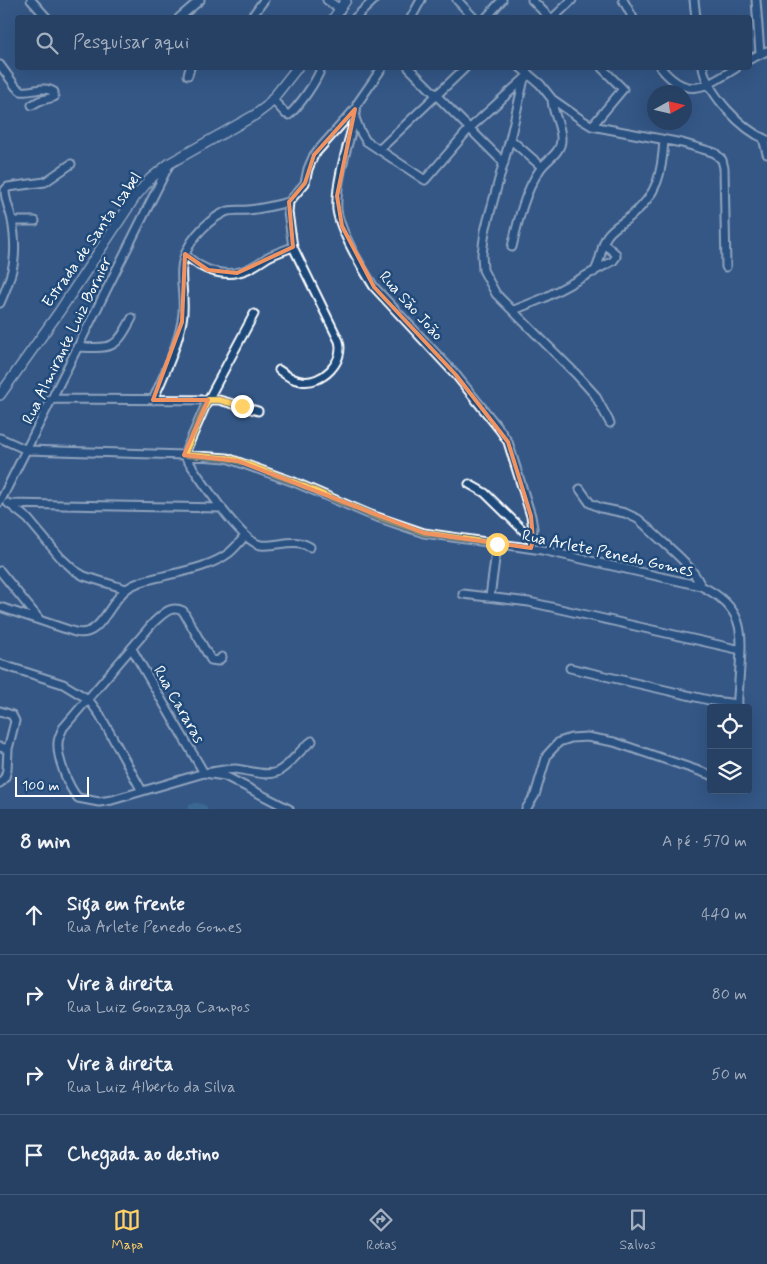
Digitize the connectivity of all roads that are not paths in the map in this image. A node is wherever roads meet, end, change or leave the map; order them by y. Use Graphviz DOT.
graph roads {
  1 [pos="31,0"];
  2 [pos="200,0"];
  3 [pos="264,0"];
  4 [pos="327,0"];
  5 [pos="346,0"];
  6 [pos="374,0"];
  7 [pos="420,0"];
  8 [pos="457,0"];
  9 [pos="502,0"];
  10 [pos="532,0"];
  11 [pos="572,0"];
  12 [pos="623,0"];
  13 [pos="694,0"];
  14 [pos="756,0"];
  15 [pos="340,8"];
  16 [pos="44,15"];
  17 [pos="182,15"];
  18 [pos="253,15"];
  19 [pos="335,15"];
  20 [pos="358,15"];
  21 [pos="412,15"];
  22 [pos="471,15"];
  23 [pos="489,15"];
  24 [pos="548,15"];
  25 [pos="554,15"];
  26 [pos="631,15"];
  27 [pos="696,15"];
  28 [pos="763,52"];
  29 [pos="0,65"];
  30 [pos="295,70"];
  31 [pos="320,70"];
  32 [pos="381,70"];
  33 [pos="411,70"];
  34 [pos="463,70"];
  35 [pos="523,70"];
  36 [pos="604,70"];
  37 [pos="663,70"];
  38 [pos="704,70"];
  39 [pos="733,70"];
  40 [pos="527,77"];
  41 [pos="708,85"];
  42 [pos="435,96"];
  43 [pos="272,99"];
  44 [pos="552,99"];
  45 [pos="32,105"];
  46 [pos="355,110"];
  47 [pos="354,118"];
  48 [pos="592,126"];
  49 [pos="470,128"];
  50 [pos="765,139"];
  51 [pos="510,140"];
  52 [pos="664,140"];
  53 [pos="379,150"];
  54 [pos="767,154"];
  55 [pos="170,162"];
  56 [pos="504,163"];
  57 [pos="71,164"];
  58 [pos="542,167"];
  59 [pos="289,202"];
  60 [pos="12,221"];
  61 [pos="35,221"];
  62 [pos="604,244"];
  63 [pos="293,247"];
  64 [pos="512,247"];
  65 [pos="185,254"];
  66 [pos="726,267"];
  67 [pos="594,272"];
  68 [pos="0,303"];
  69 [pos="514,310"];
  70 [pos="254,314"];
  71 [pos="132,318"];
  72 [pos="77,347"];
  73 [pos="279,370"];
  74 [pos="0,395"];
  75 [pos="51,400"];
  76 [pos="153,400"];
  77 [pos="208,400"];
  78 [pos="258,411"];
  79 [pos="610,423"];
  80 [pos="0,438"];
  81 [pos="27,450"];
  82 [pos="184,455"];
  83 [pos="469,484"];
  84 [pos="580,489"];
  85 [pos="0,501"];
  86 [pos="9,504"];
  87 [pos="222,508"];
  88 [pos="245,536"];
  89 [pos="533,540"];
  90 [pos="497,544"];
  91 [pos="310,547"];
  92 [pos="531,548"];
  93 [pos="0,571"];
  94 [pos="701,586"];
  95 [pos="126,589"];
  96 [pos="463,594"];
  97 [pos="490,597"];
  98 [pos="0,607"];
  99 [pos="39,618"];
  100 [pos="132,649"];
  101 [pos="741,650"];
  102 [pos="222,657"];
  103 [pos="0,664"];
  104 [pos="570,668"];
  105 [pos="88,698"];
  106 [pos="728,704"];
  107 [pos="738,704"];
  108 [pos="0,711"];
  109 [pos="312,741"];
  110 [pos="0,747"];
  111 [pos="8,749"];
  112 [pos="204,773"];
  113 [pos="707,774"];
  114 [pos="0,784"];
  115 [pos="142,791"];
  116 [pos="289,809"];
  117 [pos="526,809"];
  1 -- 16 [label="street"];
  2 -- 17 [label="street"];
  3 -- 18 [label="street"];
  4 -- 15 [label="street"];
  5 -- 15 [label="main road"];
  6 -- 20 [label="street"];
  7 -- 21 [label="street"];
  8 -- 22 [label="street"];
  9 -- 23 [label="street"];
  10 -- 24 [label="street"];
  11 -- 25 [label="street"];
  12 -- 26 [label="street"];
  13 -- 27 [label="street"];
  14 -- 28 [label="street"];
  15 -- 19 [label="main road"];
  29 -- 45 [label="street"];
  30 -- 43 [label="main road, Estrada de Santa Isabel"];
  31 -- 43 [label="street"];
  32 -- 46 [label="street, Rua São João"];
  33 -- 42 [label="street"];
  34 -- 42 [label="street"];
  35 -- 40 [label="street"];
  36 -- 48 [label="street"];
  37 -- 41 [label="street"];
  38 -- 41 [label="street"];
  39 -- 41 [label="street"];
  40 -- 44 [label="street"];
  40 -- 49 [label="street"];
  40 -- 51 [label="street"];
  41 -- 50 [label="street"];
  42 -- 49 [label="street"];
  42 -- 53 [label="street"];
  43 -- 55 [label="main road, Estrada de Santa Isabel"];
  44 -- 48 [label="street"];
  44 -- 58 [label="street"];
  46 -- 47 [label="street, Rua São João"];
  46 -- 59 [label="street"];
  47 -- 53 [label="street"];
  47 -- 89 [label="street, Rua São João"];
  48 -- 52 [label="street"];
  49 -- 53 [label="street"];
  49 -- 56 [label="street"];
  50 -- 54 [label="street"];
  51 -- 56 [label="street"];
  51 -- 58 [label="street"];
  52 -- 62 [label="street"];
  52 -- 66 [label="street"];
  55 -- 72 [label="street, Rua Almirante Luiz Bornier"];
  55 -- 74 [label="main road, Estrada de Santa Isabel"];
  56 -- 69 [label="street"];
  57 -- 60 [label="street"];
  58 -- 64 [label="street"];
  59 -- 63 [label="street"];
  59 -- 65 [label="street"];
  60 -- 61 [label="street"];
  60 -- 68 [label="street"];
  62 -- 67 [label="street"];
  62 -- 67 [label="street"];
  63 -- 65 [label="street"];
  63 -- 73 [label="street"];
  65 -- 76 [label="street"];
  67 -- 69 [label="street"];
  69 -- 79 [label="street"];
  70 -- 77 [label="street"];
  71 -- 72 [label="street"];
  72 -- 75 [label="street, Rua Almirante Luiz Bornier"];
  75 -- 76 [label="street"];
  75 -- 81 [label="street, Rua Almirante Luiz Bornier"];
  76 -- 77 [label="street"];
  77 -- 78 [label="street"];
  77 -- 82 [label="street"];
  80 -- 81 [label="street, Rua Arlete Penedo Gomes"];
  81 -- 82 [label="street, Rua Arlete Penedo Gomes"];
  81 -- 85 [label="street, Rua Almirante Luiz Bornier"];
  82 -- 87 [label="street"];
  82 -- 90 [label="street, Rua Arlete Penedo Gomes"];
  83 -- 89 [label="street"];
  84 -- 94 [label="street"];
  85 -- 86 [label="street"];
  86 -- 87 [label="street"];
  86 -- 95 [label="street"];
  87 -- 88 [label="street"];
  88 -- 91 [label="street"];
  88 -- 95 [label="street"];
  89 -- 92 [label="street, Rua São João"];
  90 -- 92 [label="street, Rua Arlete Penedo Gomes"];
  90 -- 97 [label="street"];
  92 -- 94 [label="street, Rua Arlete Penedo Gomes"];
  93 -- 99 [label="street"];
  94 -- 101 [label="street, Rua Arlete Penedo Gomes"];
  95 -- 99 [label="street"];
  96 -- 97 [label="street"];
  97 -- 101 [label="street"];
  98 -- 99 [label="street"];
  100 -- 102 [label="street"];
  100 -- 105 [label="street"];
  100 -- 112 [label="street, Rua Cararas"];
  101 -- 107 [label="street, Rua Arlete Penedo Gomes"];
  103 -- 105 [label="street"];
  104 -- 106 [label="street, Rua Arlete Penedo Gomes"];
  105 -- 115 [label="street"];
  105 -- 115 [label="street"];
  108 -- 111 [label="street"];
  109 -- 112 [label="street"];
  110 -- 111 [label="street"];
  111 -- 114 [label="street"];
  112 -- 115 [label="street"];
  112 -- 116 [label="street"];
  113 -- 117 [label="street"];
}
